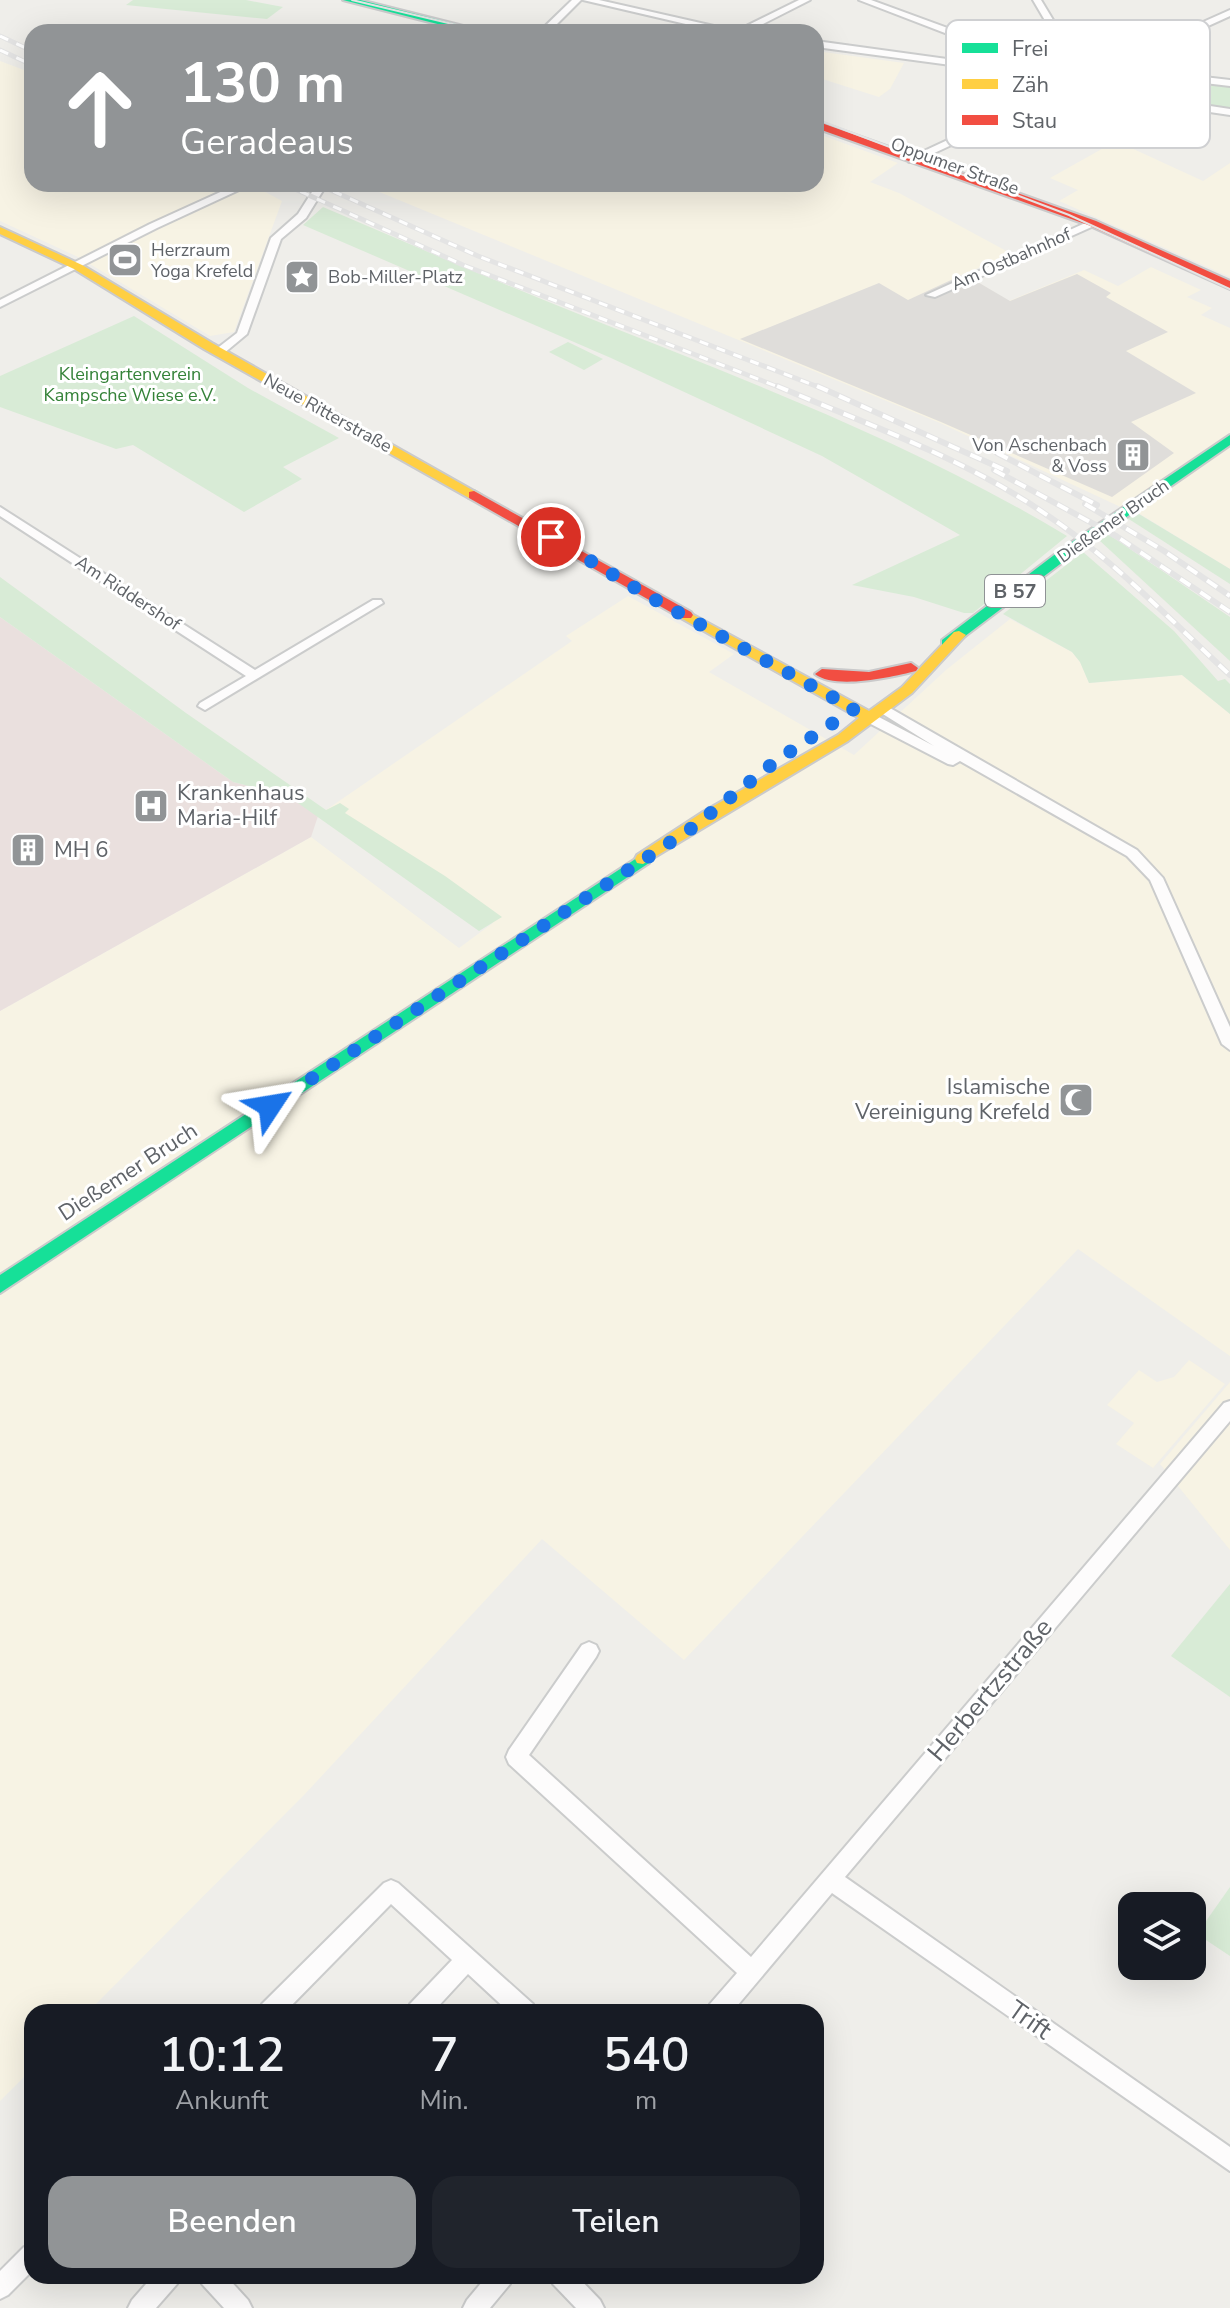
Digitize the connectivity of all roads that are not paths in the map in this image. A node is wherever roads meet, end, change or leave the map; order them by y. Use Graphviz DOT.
graph roads {
  1 [pos="348,0"];
  2 [pos="577,0"];
  3 [pos="587,0"];
  4 [pos="806,0"];
  5 [pos="863,0"];
  6 [pos="1037,0"];
  7 [pos="1230,13"];
  8 [pos="1049,20"];
  9 [pos="1210,22"];
  10 [pos="448,24"];
  11 [pos="552,24"];
  12 [pos="696,24"];
  13 [pos="756,24"];
  14 [pos="946,32"];
  15 [pos="824,45"];
  16 [pos="946,62"];
  17 [pos="1210,81"];
  18 [pos="1230,83"];
  19 [pos="1210,109"];
  20 [pos="1230,112"];
  21 [pos="824,117"];
  22 [pos="824,127"];
  23 [pos="946,144"];
  24 [pos="918,157"];
  25 [pos="226,192"];
  26 [pos="317,192"];
  27 [pos="1092,223"];
  28 [pos="0,230"];
  29 [pos="78,267"];
  30 [pos="1230,287"];
  31 [pos="931,295"];
  32 [pos="0,304"];
  33 [pos="219,352"];
  34 [pos="1230,439"];
  35 [pos="0,511"];
  36 [pos="582,554"];
  37 [pos="377,603"];
  38 [pos="959,635"];
  39 [pos="911,668"];
  40 [pos="822,674"];
  41 [pos="255,676"];
  42 [pos="205,706"];
  43 [pos="869,709"];
  44 [pos="1230,1044"];
  45 [pos="0,1285"];
  46 [pos="1230,1408"];
  47 [pos="589,1651"];
  48 [pos="830,1879"];
  49 [pos="468,1959"];
  50 [pos="751,1972"];
  51 [pos="278,2004"];
  52 [pos="426,2004"];
  53 [pos="516,2004"];
  54 [pos="725,2004"];
  55 [pos="1230,2160"];
  56 [pos="24,2263"];
  57 [pos="162,2284"];
  58 [pos="218,2284"];
  59 [pos="495,2284"];
  60 [pos="569,2284"];
  61 [pos="0,2287"];
  62 [pos="140,2308"];
  63 [pos="240,2308"];
  64 [pos="475,2308"];
  65 [pos="592,2308"];
  1 -- 10 [label="main road"];
  2 -- 11 [label="street"];
  3 -- 12 [label="street"];
  4 -- 13 [label="street"];
  5 -- 14 [label="street"];
  6 -- 8 [label="street"];
  7 -- 9 [label="street"];
  15 -- 16 [label="street"];
  17 -- 18 [label="street"];
  19 -- 20 [label="street"];
  21 -- 24 [label="main road, Oppumer Straße"];
  22 -- 24 [label="main road, Oppumer Straße"];
  23 -- 24 [label="street"];
  24 -- 27 [label="main road, Oppumer Straße"];
  25 -- 29 [label="street"];
  26 -- 33 [label="street"];
  27 -- 30 [label="main road, Oppumer Straße"];
  27 -- 31 [label="street, Am Ostbahnhof"];
  28 -- 29 [label="main road, Neue Ritterstraße"];
  29 -- 32 [label="street"];
  29 -- 33 [label="main road, Neue Ritterstraße"];
  33 -- 36 [label="main road, Neue Ritterstraße"];
  34 -- 38 [label="main road, Dießemer Bruch / B 57"];
  35 -- 41 [label="street, Am Riddershof"];
  36 -- 40 [label="main road, Neue Ritterstraße"];
  36 -- 43 [label="main road, Neue Ritterstraße"];
  37 -- 41 [label="street"];
  38 -- 39 [label="main road, Dießemer Bruch / B 57"];
  38 -- 43 [label="main road, Dießemer Bruch"];
  39 -- 40 [label="main road"];
  39 -- 43 [label="main road, Dießemer Bruch / B 57"];
  40 -- 43 [label="main road, Neue Ritterstraße"];
  41 -- 42 [label="street"];
  43 -- 44 [label="street"];
  43 -- 45 [label="main road, Dießemer Bruch / B 57"];
  46 -- 48 [label="street, Herbertzstraße"];
  47 -- 50 [label="street"];
  48 -- 50 [label="street, Herbertzstraße"];
  48 -- 55 [label="street, Trift"];
  49 -- 51 [label="street"];
  49 -- 52 [label="street"];
  49 -- 53 [label="street"];
  50 -- 54 [label="street, Herbertzstraße"];
  56 -- 61 [label="street"];
  57 -- 62 [label="street"];
  58 -- 63 [label="street"];
  59 -- 64 [label="street"];
  60 -- 65 [label="street"];
}
